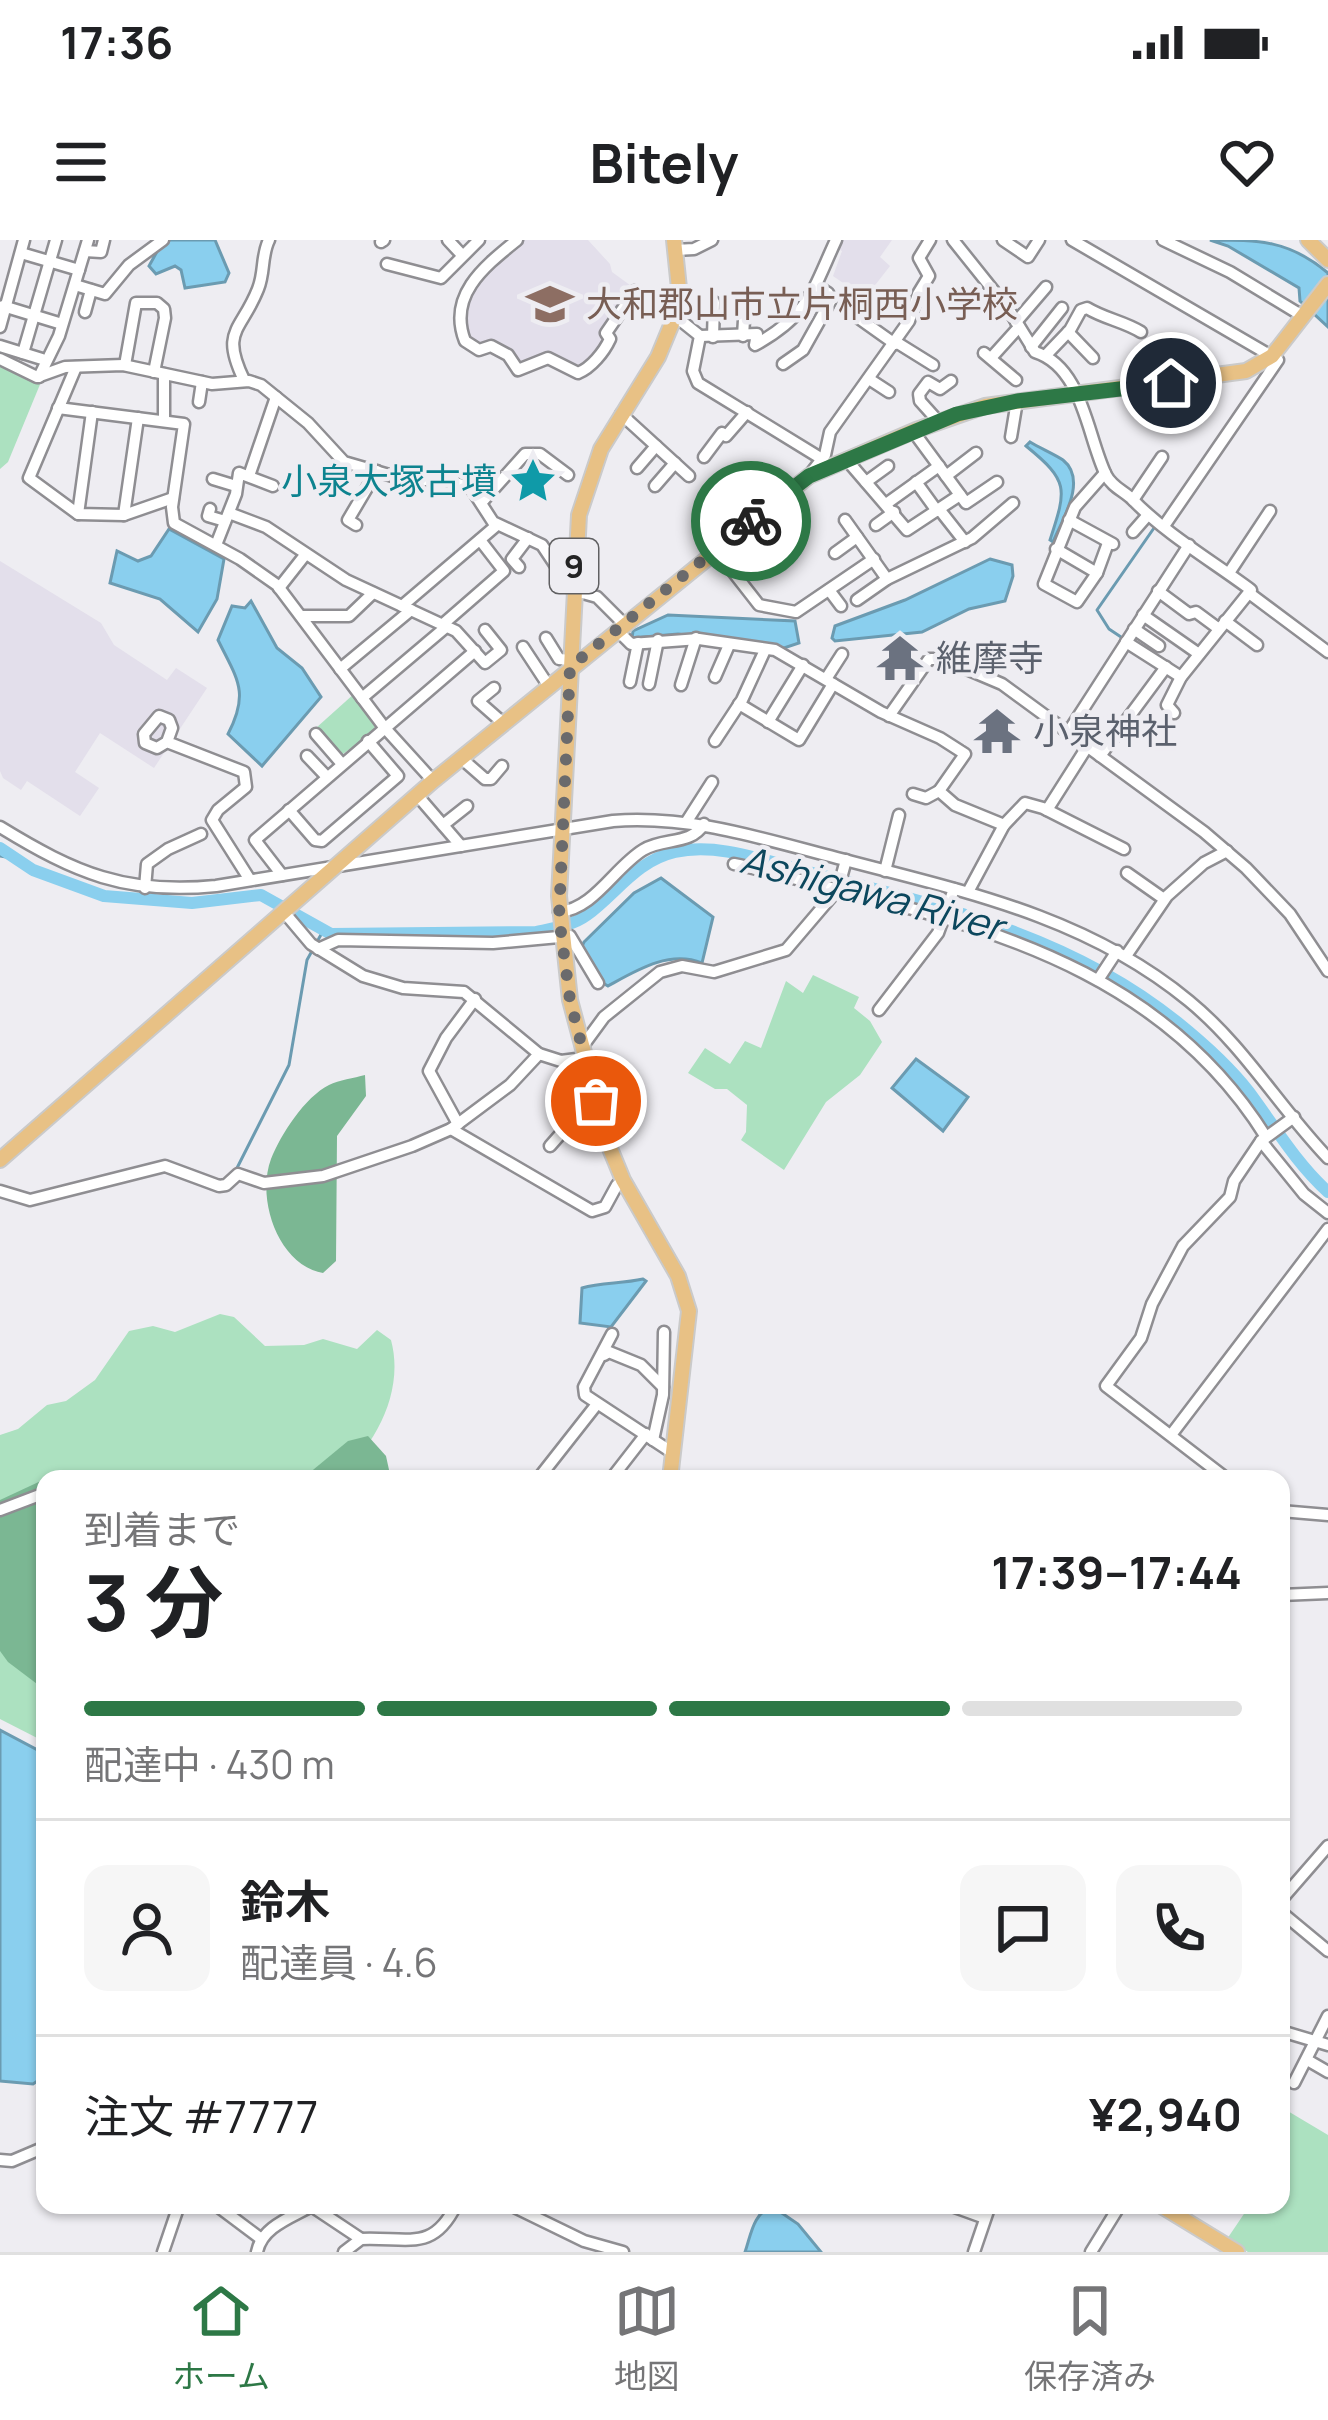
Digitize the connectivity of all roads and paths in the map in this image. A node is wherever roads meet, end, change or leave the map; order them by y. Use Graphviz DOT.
graph roads {
  1 [pos="59,240"];
  2 [pos="104,240"];
  3 [pos="163,240"];
  4 [pos="269,240"];
  5 [pos="448,240"];
  6 [pos="479,240"];
  7 [pos="517,240"];
  8 [pos="712,240"];
  9 [pos="930,240"];
  10 [pos="953,240"];
  11 [pos="1003,240"];
  12 [pos="1039,240"];
  13 [pos="1072,240"];
  14 [pos="1163,240"];
  15 [pos="1308,240"];
  16 [pos="835,241"];
  17 [pos="675,245"];
  18 [pos="22,246"];
  19 [pos="86,246"];
  20 [pos="463,255"];
  21 [pos="1328,260"];
  22 [pos="50,261"];
  23 [pos="387,264"];
  24 [pos="80,270"];
  25 [pos="1328,284"];
  26 [pos="75,285"];
  27 [pos="817,286"];
  28 [pos="1046,287"];
  29 [pos="91,290"];
  30 [pos="105,294"];
  31 [pos="714,302"];
  32 [pos="863,302"];
  33 [pos="745,304"];
  34 [pos="3,306"];
  35 [pos="1062,308"];
  36 [pos="85,312"];
  37 [pos="100,312"];
  38 [pos="676,313"];
  39 [pos="1302,314"];
  40 [pos="34,316"];
  41 [pos="62,324"];
  42 [pos="1017,324"];
  43 [pos="0,327"];
  44 [pos="779,331"];
  45 [pos="1068,332"];
  46 [pos="1141,332"];
  47 [pos="742,336"];
  48 [pos="706,337"];
  49 [pos="895,343"];
  50 [pos="0,346"];
  51 [pos="1031,347"];
  52 [pos="23,352"];
  53 [pos="1047,354"];
  54 [pos="796,356"];
  55 [pos="1272,356"];
  56 [pos="1094,358"];
  57 [pos="0,359"];
  58 [pos="42,359"];
  59 [pos="783,364"];
  60 [pos="125,365"];
  61 [pos="933,365"];
  62 [pos="76,367"];
  63 [pos="159,373"];
  64 [pos="39,376"];
  65 [pos="869,379"];
  66 [pos="244,380"];
  67 [pos="1016,380"];
  68 [pos="951,381"];
  69 [pos="202,382"];
  70 [pos="890,392"];
  71 [pos="1078,395"];
  72 [pos="276,397"];
  73 [pos="1017,401"];
  74 [pos="199,402"];
  75 [pos="58,408"];
  76 [pos="92,412"];
  77 [pos="747,412"];
  78 [pos="621,414"];
  79 [pos="138,418"];
  80 [pos="164,422"];
  81 [pos="938,422"];
  82 [pos="913,431"];
  83 [pos="1011,437"];
  84 [pos="656,446"];
  85 [pos="976,453"];
  86 [pos="704,457"];
  87 [pos="1162,457"];
  88 [pos="822,459"];
  89 [pos="846,459"];
  90 [pos="675,464"];
  91 [pos="888,466"];
  92 [pos="637,468"];
  93 [pos="376,471"];
  94 [pos="942,471"];
  95 [pos="1105,473"];
  96 [pos="568,475"];
  97 [pos="249,476"];
  98 [pos="689,476"];
  99 [pos="809,476"];
  100 [pos="29,478"];
  101 [pos="213,478"];
  102 [pos="866,482"];
  103 [pos="916,482"];
  104 [pos="997,482"];
  105 [pos="236,486"];
  106 [pos="273,486"];
  107 [pos="655,486"];
  108 [pos="19,491"];
  109 [pos="716,495"];
  110 [pos="960,495"];
  111 [pos="173,498"];
  112 [pos="1133,500"];
  113 [pos="482,502"];
  114 [pos="1013,503"];
  115 [pos="890,508"];
  116 [pos="209,509"];
  117 [pos="938,510"];
  118 [pos="78,514"];
  119 [pos="124,515"];
  120 [pos="1147,516"];
  121 [pos="227,517"];
  122 [pos="757,517"];
  123 [pos="845,520"];
  124 [pos="1069,520"];
  125 [pos="356,525"];
  126 [pos="497,525"];
  127 [pos="876,525"];
  128 [pos="1164,526"];
  129 [pos="744,527"];
  130 [pos="1276,531"];
  131 [pos="1133,532"];
  132 [pos="857,537"];
  133 [pos="528,538"];
  134 [pos="480,540"];
  135 [pos="965,542"];
  136 [pos="1189,544"];
  137 [pos="216,545"];
  138 [pos="782,547"];
  139 [pos="1056,549"];
  140 [pos="716,550"];
  141 [pos="835,553"];
  142 [pos="305,556"];
  143 [pos="752,559"];
  144 [pos="874,560"];
  145 [pos="519,567"];
  146 [pos="1096,573"];
  147 [pos="1228,573"];
  148 [pos="887,579"];
  149 [pos="279,588"];
  150 [pos="572,590"];
  151 [pos="829,590"];
  152 [pos="1158,591"];
  153 [pos="373,592"];
  154 [pos="1249,593"];
  155 [pos="857,600"];
  156 [pos="841,606"];
  157 [pos="407,608"];
  158 [pos="1143,615"];
  159 [pos="301,616"];
  160 [pos="1222,625"];
  161 [pos="444,626"];
  162 [pos="620,627"];
  163 [pos="1134,629"];
  164 [pos="485,630"];
  165 [pos="546,638"];
  166 [pos="696,638"];
  167 [pos="658,640"];
  168 [pos="1126,642"];
  169 [pos="638,644"];
  170 [pos="1256,644"];
  171 [pos="729,645"];
  172 [pos="1159,646"];
  173 [pos="524,647"];
  174 [pos="765,650"];
  175 [pos="475,651"];
  176 [pos="1328,652"];
  177 [pos="842,654"];
  178 [pos="1199,654"];
  179 [pos="570,663"];
  180 [pos="803,665"];
  181 [pos="1166,667"];
  182 [pos="340,669"];
  183 [pos="715,677"];
  184 [pos="1181,677"];
  185 [pos="830,681"];
  186 [pos="630,682"];
  187 [pos="649,684"];
  188 [pos="548,685"];
  189 [pos="681,685"];
  190 [pos="494,688"];
  191 [pos="362,698"];
  192 [pos="739,704"];
  193 [pos="1174,713"];
  194 [pos="889,716"];
  195 [pos="503,722"];
  196 [pos="768,722"];
  197 [pos="384,728"];
  198 [pos="316,734"];
  199 [pos="1067,734"];
  200 [pos="713,737"];
  201 [pos="368,741"];
  202 [pos="167,742"];
  203 [pos="1087,747"];
  204 [pos="307,756"];
  205 [pos="1100,756"];
  206 [pos="460,758"];
  207 [pos="342,764"];
  208 [pos="502,766"];
  209 [pos="327,777"];
  210 [pos="433,782"];
  211 [pos="712,782"];
  212 [pos="292,784"];
  213 [pos="939,791"];
  214 [pos="913,794"];
  215 [pos="418,795"];
  216 [pos="304,798"];
  217 [pos="467,806"];
  218 [pos="289,810"];
  219 [pos="1047,810"];
  220 [pos="899,814"];
  221 [pos="687,821"];
  222 [pos="443,824"];
  223 [pos="704,824"];
  224 [pos="1004,825"];
  225 [pos="3,829"];
  226 [pos="562,829"];
  227 [pos="201,834"];
  228 [pos="461,846"];
  229 [pos="1124,849"];
  230 [pos="1228,851"];
  231 [pos="845,860"];
  232 [pos="734,864"];
  233 [pos="337,866"];
  234 [pos="885,871"];
  235 [pos="1127,873"];
  236 [pos="282,875"];
  237 [pos="250,880"];
  238 [pos="146,888"];
  239 [pos="954,889"];
  240 [pos="838,890"];
  241 [pos="968,892"];
  242 [pos="1164,899"];
  243 [pos="290,907"];
  244 [pos="559,914"];
  245 [pos="946,918"];
  246 [pos="561,936"];
  247 [pos="315,946"];
  248 [pos="1122,954"];
  249 [pos="1328,971"];
  250 [pos="1098,980"];
  251 [pos="598,983"];
  252 [pos="475,998"];
  253 [pos="879,1010"];
  254 [pos="583,1053"];
  255 [pos="539,1054"];
  256 [pos="596,1101"];
  257 [pos="1294,1117"];
  258 [pos="455,1127"];
  259 [pos="1265,1138"];
  260 [pos="550,1146"];
  261 [pos="1328,1158"];
  262 [pos="0,1160"];
  263 [pos="616,1185"];
  264 [pos="0,1191"];
  265 [pos="1328,1213"];
  266 [pos="1328,1229"];
  267 [pos="664,1332"];
  268 [pos="612,1334"];
  269 [pos="604,1354"];
  270 [pos="663,1387"];
  271 [pos="597,1404"];
  272 [pos="1171,1436"];
  273 [pos="649,1437"];
  274 [pos="673,1453"];
  275 [pos="545,1470"];
  276 [pos="619,1470"];
  277 [pos="671,1470"];
  278 [pos="1215,1470"];
  279 [pos="36,1496"];
  280 [pos="0,1510"];
  281 [pos="1290,1512"];
  282 [pos="1328,1515"];
  283 [pos="1328,1593"];
  284 [pos="1290,1595"];
  285 [pos="1328,1846"];
  286 [pos="1290,1890"];
  287 [pos="1290,1919"];
  288 [pos="1328,1951"];
  289 [pos="1328,2016"];
  290 [pos="1290,2034"];
  291 [pos="1323,2043"];
  292 [pos="1309,2061"];
  293 [pos="1328,2072"];
  294 [pos="1294,2083"];
  295 [pos="36,2151"];
  296 [pos="0,2160"];
  297 [pos="176,2214"];
  298 [pos="228,2214"];
  299 [pos="297,2214"];
  300 [pos="325,2214"];
  301 [pos="453,2214"];
  302 [pos="528,2214"];
  303 [pos="986,2214"];
  304 [pos="1114,2214"];
  305 [pos="1175,2214"];
  306 [pos="260,2238"];
  307 [pos="361,2239"];
  308 [pos="163,2252"];
  309 [pos="257,2252"];
  310 [pos="344,2252"];
  311 [pos="623,2252"];
  312 [pos="974,2252"];
  313 [pos="1091,2252"];
  314 [pos="1237,2252"];
  1 -- 19 [label="street"];
  1 -- 22 [label="street"];
  2 -- 19 [label="street"];
  3 -- 30 [label="street"];
  4 -- 66 [label="street"];
  5 -- 20 [label="street"];
  6 -- 20 [label="street"];
  7 -- 38 [label="street"];
  8 -- 17 [label="street"];
  9 -- 49 [label="street"];
  10 -- 42 [label="street"];
  11 -- 12 [label="street"];
  13 -- 55 [label="street"];
  14 -- 39 [label="street"];
  15 -- 21 [label="main road"];
  16 -- 27 [label="street"];
  17 -- 38 [label="main road, 9"];
  18 -- 22 [label="street"];
  18 -- 34 [label="street"];
  19 -- 24 [label="street"];
  20 -- 23 [label="street"];
  22 -- 24 [label="street"];
  22 -- 40 [label="street"];
  24 -- 26 [label="street"];
  25 -- 39 [label="main road"];
  26 -- 29 [label="street"];
  26 -- 41 [label="street"];
  27 -- 44 [label="street"];
  27 -- 54 [label="street"];
  28 -- 42 [label="street"];
  29 -- 30 [label="street"];
  29 -- 36 [label="street"];
  30 -- 37 [label="street"];
  31 -- 48 [label="street"];
  32 -- 49 [label="street"];
  33 -- 47 [label="street"];
  34 -- 40 [label="street"];
  34 -- 43 [label="street"];
  35 -- 51 [label="street"];
  38 -- 48 [label="street"];
  38 -- 78 [label="main road, 9"];
  39 -- 55 [label="main road"];
  40 -- 41 [label="street"];
  40 -- 52 [label="street"];
  41 -- 64 [label="street"];
  42 -- 51 [label="street"];
  42 -- 67 [label="street"];
  44 -- 47 [label="street"];
  44 -- 54 [label="street"];
  45 -- 46 [label="street"];
  45 -- 53 [label="street"];
  45 -- 56 [label="street"];
  47 -- 48 [label="street"];
  48 -- 77 [label="street"];
  49 -- 61 [label="street"];
  49 -- 65 [label="street"];
  50 -- 52 [label="street"];
  51 -- 53 [label="street"];
  52 -- 58 [label="street"];
  53 -- 71 [label="street"];
  54 -- 59 [label="street"];
  55 -- 71 [label="main road"];
  55 -- 128 [label="street"];
  57 -- 64 [label="street"];
  60 -- 62 [label="street"];
  60 -- 63 [label="street"];
  60 -- 63 [label="street"];
  62 -- 64 [label="street"];
  62 -- 75 [label="street"];
  63 -- 69 [label="street"];
  63 -- 80 [label="street"];
  65 -- 70 [label="street"];
  65 -- 88 [label="street"];
  66 -- 69 [label="street"];
  66 -- 72 [label="street"];
  68 -- 81 [label="street"];
  69 -- 74 [label="street"];
  71 -- 73 [label="main road"];
  71 -- 95 [label="street"];
  72 -- 93 [label="street"];
  72 -- 97 [label="street"];
  73 -- 81 [label="main road"];
  73 -- 83 [label="street"];
  75 -- 76 [label="street"];
  75 -- 100 [label="street"];
  76 -- 79 [label="street"];
  76 -- 118 [label="street"];
  77 -- 86 [label="street"];
  77 -- 88 [label="street"];
  78 -- 84 [label="street"];
  78 -- 150 [label="main road, 9"];
  79 -- 80 [label="street"];
  79 -- 119 [label="street"];
  80 -- 111 [label="street"];
  81 -- 82 [label="main road"];
  82 -- 89 [label="main road"];
  82 -- 94 [label="street"];
  84 -- 90 [label="street"];
  84 -- 92 [label="street"];
  85 -- 94 [label="street"];
  87 -- 112 [label="street"];
  88 -- 99 [label="street"];
  89 -- 99 [label="main road"];
  89 -- 102 [label="street"];
  90 -- 98 [label="street"];
  90 -- 107 [label="street"];
  91 -- 102 [label="street"];
  93 -- 113 [label="street"];
  93 -- 125 [label="street"];
  94 -- 103 [label="street"];
  94 -- 110 [label="street"];
  95 -- 112 [label="street"];
  95 -- 124 [label="street"];
  96 -- 113 [label="street"];
  97 -- 105 [label="street"];
  97 -- 106 [label="street"];
  99 -- 122 [label="main road"];
  100 -- 108 [label="street"];
  100 -- 118 [label="street"];
  101 -- 105 [label="street"];
  102 -- 115 [label="street"];
  103 -- 115 [label="street"];
  103 -- 117 [label="street"];
  104 -- 110 [label="street"];
  105 -- 121 [label="street"];
  109 -- 129 [label="street"];
  110 -- 117 [label="street"];
  111 -- 119 [label="street"];
  111 -- 137 [label="street"];
  112 -- 120 [label="street"];
  113 -- 126 [label="street"];
  114 -- 135 [label="street"];
  115 -- 117 [label="street"];
  115 -- 127 [label="street"];
  116 -- 121 [label="street"];
  117 -- 135 [label="street"];
  118 -- 119 [label="street"];
  120 -- 128 [label="street"];
  120 -- 131 [label="street"];
  121 -- 137 [label="street"];
  121 -- 142 [label="street"];
  122 -- 129 [label="main road"];
  122 -- 138 [label="street"];
  123 -- 132 [label="street"];
  124 -- 139 [label="street"];
  124 -- 146 [label="street"];
  126 -- 133 [label="street"];
  126 -- 134 [label="street"];
  128 -- 136 [label="street"];
  129 -- 140 [label="main road"];
  129 -- 143 [label="street"];
  130 -- 147 [label="street"];
  132 -- 141 [label="street"];
  132 -- 144 [label="street"];
  133 -- 145 [label="street"];
  133 -- 150 [label="street"];
  134 -- 157 [label="street"];
  134 -- 161 [label="street"];
  135 -- 148 [label="street"];
  136 -- 147 [label="street"];
  136 -- 152 [label="street"];
  137 -- 149 [label="street"];
  139 -- 146 [label="street"];
  139 -- 146 [label="street"];
  140 -- 151 [label="street"];
  140 -- 162 [label="main road"];
  142 -- 149 [label="street"];
  142 -- 153 [label="street"];
  144 -- 148 [label="street"];
  144 -- 151 [label="street"];
  147 -- 154 [label="street"];
  148 -- 155 [label="street"];
  149 -- 159 [label="street"];
  150 -- 162 [label="street"];
  150 -- 179 [label="main road, 9"];
  151 -- 156 [label="street"];
  152 -- 158 [label="street"];
  152 -- 160 [label="street"];
  153 -- 157 [label="street"];
  153 -- 159 [label="street"];
  154 -- 160 [label="street"];
  154 -- 176 [label="street"];
  157 -- 161 [label="street"];
  157 -- 182 [label="street"];
  158 -- 163 [label="street"];
  158 -- 178 [label="street"];
  159 -- 182 [label="street"];
  160 -- 170 [label="street"];
  160 -- 178 [label="street"];
  161 -- 175 [label="street"];
  161 -- 191 [label="street"];
  162 -- 169 [label="street"];
  162 -- 179 [label="main road"];
  163 -- 168 [label="street"];
  163 -- 172 [label="street"];
  164 -- 175 [label="street"];
  165 -- 179 [label="street"];
  166 -- 167 [label="street"];
  166 -- 171 [label="street"];
  166 -- 189 [label="street"];
  167 -- 169 [label="street"];
  167 -- 187 [label="street"];
  168 -- 181 [label="street"];
  168 -- 199 [label="street"];
  169 -- 186 [label="street"];
  171 -- 174 [label="street"];
  171 -- 183 [label="street"];
  173 -- 188 [label="street"];
  174 -- 180 [label="street"];
  174 -- 192 [label="street"];
  175 -- 197 [label="street"];
  177 -- 185 [label="street"];
  178 -- 184 [label="street"];
  179 -- 188 [label="main road"];
  179 -- 226 [label="main road, 9"];
  180 -- 185 [label="street"];
  180 -- 196 [label="street"];
  181 -- 184 [label="street"];
  181 -- 205 [label="street"];
  182 -- 191 [label="street"];
  184 -- 193 [label="street"];
  185 -- 194 [label="street"];
  185 -- 196 [label="street"];
  188 -- 195 [label="main road"];
  190 -- 195 [label="street"];
  191 -- 197 [label="street"];
  192 -- 196 [label="street"];
  192 -- 200 [label="street"];
  194 -- 199 [label="street"];
  194 -- 213 [label="street"];
  195 -- 206 [label="main road"];
  197 -- 201 [label="street"];
  197 -- 210 [label="street"];
  198 -- 207 [label="street"];
  199 -- 203 [label="street"];
  201 -- 207 [label="street"];
  201 -- 218 [label="street"];
  202 -- 237 [label="street"];
  203 -- 205 [label="street"];
  203 -- 219 [label="street"];
  204 -- 209 [label="street"];
  205 -- 230 [label="street"];
  206 -- 208 [label="street"];
  206 -- 210 [label="main road"];
  207 -- 209 [label="street"];
  209 -- 216 [label="street"];
  210 -- 215 [label="main road"];
  211 -- 221 [label="street"];
  212 -- 216 [label="street"];
  213 -- 214 [label="street"];
  213 -- 224 [label="street"];
  215 -- 222 [label="street"];
  215 -- 233 [label="main road"];
  216 -- 218 [label="street"];
  217 -- 222 [label="street"];
  218 -- 236 [label="street"];
  219 -- 224 [label="street"];
  219 -- 229 [label="street"];
  220 -- 234 [label="street"];
  221 -- 223 [label="street"];
  221 -- 226 [label="street"];
  222 -- 228 [label="street"];
  223 -- 231 [label="street"];
  223 -- 244 [label="street"];
  224 -- 241 [label="street"];
  225 -- 238 [label="street"];
  226 -- 228 [label="street"];
  226 -- 244 [label="main road, 9"];
  227 -- 238 [label="street"];
  228 -- 233 [label="street"];
  230 -- 242 [label="street"];
  230 -- 249 [label="street"];
  231 -- 234 [label="street"];
  231 -- 240 [label="street"];
  232 -- 240 [label="street"];
  233 -- 236 [label="street"];
  233 -- 243 [label="main road"];
  234 -- 239 [label="street"];
  235 -- 242 [label="street"];
  236 -- 237 [label="street"];
  237 -- 238 [label="street"];
  239 -- 241 [label="street"];
  239 -- 245 [label="street"];
  240 -- 245 [label="street"];
  240 -- 254 [label="street"];
  241 -- 248 [label="street"];
  242 -- 248 [label="street"];
  243 -- 247 [label="street"];
  243 -- 262 [label="main road"];
  244 -- 246 [label="main road, 9"];
  245 -- 250 [label="street"];
  245 -- 253 [label="street"];
  246 -- 247 [label="street"];
  246 -- 251 [label="street"];
  246 -- 254 [label="main road, 9"];
  247 -- 252 [label="street"];
  248 -- 250 [label="street"];
  248 -- 257 [label="street"];
  250 -- 259 [label="street"];
  252 -- 255 [label="street"];
  252 -- 258 [label="street"];
  254 -- 255 [label="street"];
  254 -- 256 [label="main road, 9"];
  255 -- 258 [label="street"];
  256 -- 260 [label="street"];
  256 -- 274 [label="main road, 9"];
  257 -- 259 [label="street"];
  257 -- 261 [label="street"];
  258 -- 263 [label="street"];
  258 -- 264 [label="street"];
  259 -- 265 [label="street"];
  259 -- 272 [label="street"];
  266 -- 272 [label="street"];
  267 -- 270 [label="street"];
  268 -- 269 [label="street"];
  269 -- 270 [label="street"];
  269 -- 271 [label="street"];
  270 -- 273 [label="street"];
  271 -- 273 [label="street"];
  271 -- 275 [label="street"];
  272 -- 278 [label="street"];
  273 -- 274 [label="street"];
  273 -- 276 [label="street"];
  274 -- 277 [label="main road, 9"];
  279 -- 280 [label="street"];
  281 -- 282 [label="street"];
  283 -- 284 [label="street"];
  285 -- 286 [label="street"];
  287 -- 288 [label="street"];
  289 -- 291 [label="street"];
  290 -- 291 [label="street"];
  291 -- 292 [label="street"];
  292 -- 293 [label="street"];
  292 -- 294 [label="street"];
  295 -- 296 [label="street"];
  297 -- 308 [label="street"];
  298 -- 306 [label="street"];
  299 -- 306 [label="street"];
  300 -- 307 [label="street"];
  301 -- 307 [label="street"];
  302 -- 311 [label="street"];
  303 -- 312 [label="street"];
  304 -- 313 [label="street"];
  305 -- 314 [label="main road"];
  306 -- 309 [label="street"];
  307 -- 310 [label="street"];
}
